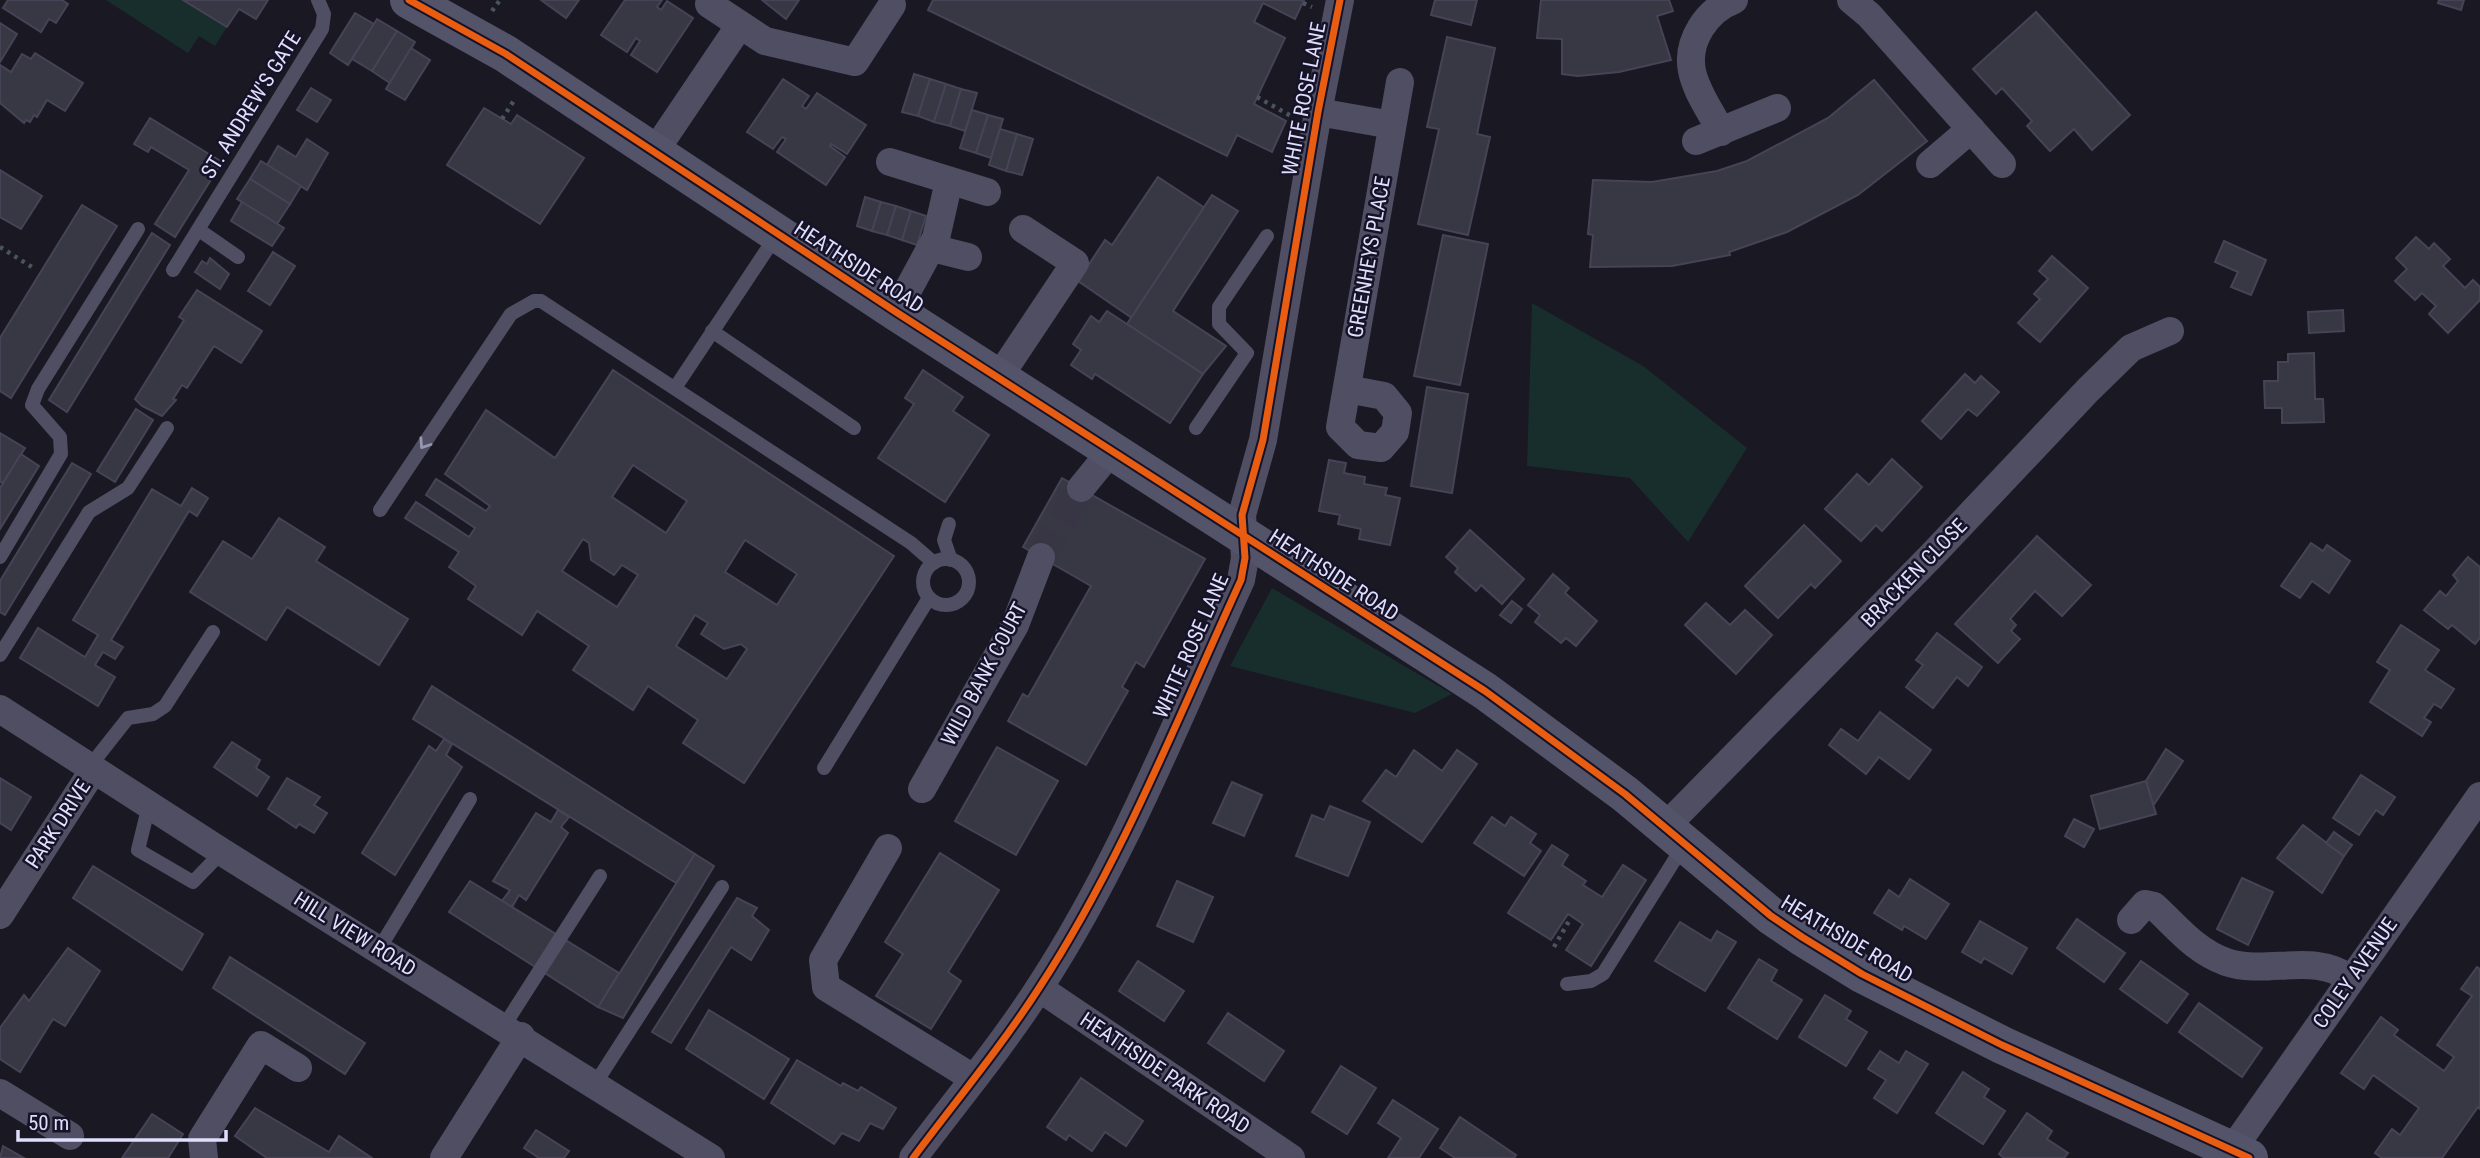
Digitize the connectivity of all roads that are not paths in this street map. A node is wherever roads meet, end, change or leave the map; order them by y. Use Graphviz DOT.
graph roads {
  1 [pos="318,0"];
  2 [pos="1340,0"];
  3 [pos="1734,0"];
  4 [pos="1851,0"];
  5 [pos="709,4"];
  6 [pos="892,5"];
  7 [pos="434,6"];
  8 [pos="740,25"];
  9 [pos="1400,82"];
  10 [pos="1777,108"];
  11 [pos="1306,118"];
  12 [pos="1392,125"];
  13 [pos="1970,129"];
  14 [pos="655,152"];
  15 [pos="890,162"];
  16 [pos="1930,164"];
  17 [pos="2002,164"];
  18 [pos="948,181"];
  19 [pos="987,192"];
  20 [pos="138,229"];
  21 [pos="1023,229"];
  22 [pos="198,230"];
  23 [pos="777,235"];
  24 [pos="1266,236"];
  25 [pos="932,248"];
  26 [pos="238,257"];
  27 [pos="968,257"];
  28 [pos="173,270"];
  29 [pos="896,312"];
  30 [pos="712,331"];
  31 [pos="2171,331"];
  32 [pos="1247,353"];
  33 [pos="1275,360"];
  34 [pos="999,377"];
  35 [pos="675,388"];
  36 [pos="1347,389"];
  37 [pos="167,428"];
  38 [pos="855,428"];
  39 [pos="1196,428"];
  40 [pos="1112,450"];
  41 [pos="1081,488"];
  42 [pos="380,510"];
  43 [pos="949,524"];
  44 [pos="1242,537"];
  45 [pos="0,557"];
  46 [pos="1041,557"];
  47 [pos="951,560"];
  48 [pos="934,563"];
  49 [pos="929,598"];
  50 [pos="213,632"];
  51 [pos="0,655"];
  52 [pos="0,709"];
  53 [pos="92,767"];
  54 [pos="824,768"];
  55 [pos="922,789"];
  56 [pos="2480,796"];
  57 [pos="470,799"];
  58 [pos="149,805"];
  59 [pos="1675,835"];
  60 [pos="888,848"];
  61 [pos="222,852"];
  62 [pos="600,876"];
  63 [pos="722,887"];
  64 [pos="0,915"];
  65 [pos="2131,920"];
  66 [pos="379,949"];
  67 [pos="2351,979"];
  68 [pos="1567,984"];
  69 [pos="1039,988"];
  70 [pos="513,1031"];
  71 [pos="298,1068"];
  72 [pos="973,1078"];
  73 [pos="596,1084"];
  74 [pos="0,1093"];
  75 [pos="70,1136"];
  76 [pos="2241,1154"];
  77 [pos="204,1158"];
  78 [pos="444,1158"];
  79 [pos="712,1158"];
  80 [pos="913,1158"];
  81 [pos="1291,1158"];
  1 -- 22 [label="lane, ST. ANDREW'S GATE"];
  2 -- 11 [label="street, WHITE ROSE LANE"];
  3 -- 10 [label="street"];
  4 -- 13 [label="street"];
  5 -- 8 [label="street"];
  6 -- 8 [label="street"];
  7 -- 14 [label="street, HEATHSIDE ROAD"];
  8 -- 14 [label="street"];
  9 -- 12 [label="street, GREENHEYS PLACE"];
  11 -- 12 [label="street"];
  11 -- 33 [label="street, WHITE ROSE LANE"];
  12 -- 36 [label="street, GREENHEYS PLACE"];
  13 -- 16 [label="street"];
  13 -- 17 [label="street"];
  14 -- 23 [label="street, HEATHSIDE ROAD"];
  15 -- 18 [label="street"];
  18 -- 19 [label="street"];
  18 -- 25 [label="street"];
  20 -- 45 [label="lane"];
  21 -- 34 [label="street"];
  22 -- 26 [label="lane"];
  22 -- 28 [label="lane, ST. ANDREW'S GATE"];
  23 -- 29 [label="street, HEATHSIDE ROAD"];
  23 -- 30 [label="lane"];
  24 -- 32 [label="lane"];
  25 -- 27 [label="street"];
  25 -- 29 [label="street"];
  29 -- 34 [label="street, HEATHSIDE ROAD"];
  30 -- 35 [label="lane"];
  30 -- 38 [label="lane"];
  31 -- 59 [label="street, BRACKEN CLOSE"];
  32 -- 33 [label="lane"];
  32 -- 39 [label="lane"];
  33 -- 44 [label="street, WHITE ROSE LANE"];
  34 -- 40 [label="street, HEATHSIDE ROAD"];
  35 -- 42 [label="lane, one-way"];
  35 -- 48 [label="lane"];
  37 -- 51 [label="lane"];
  40 -- 41 [label="street"];
  40 -- 44 [label="street, HEATHSIDE ROAD"];
  43 -- 47 [label="lane"];
  44 -- 59 [label="street, HEATHSIDE ROAD"];
  44 -- 69 [label="street, WHITE ROSE LANE"];
  46 -- 55 [label="street, WILD BANK COURT"];
  47 -- 48 [label="lane"];
  47 -- 49 [label="lane"];
  48 -- 49 [label="lane"];
  49 -- 54 [label="lane"];
  50 -- 53 [label="lane"];
  52 -- 53 [label="street, HILL VIEW ROAD"];
  53 -- 58 [label="street, HILL VIEW ROAD"];
  53 -- 64 [label="street, PARK DRIVE"];
  56 -- 67 [label="street, COLEY AVENUE"];
  57 -- 66 [label="lane"];
  58 -- 61 [label="street, HILL VIEW ROAD"];
  58 -- 61 [label="lane"];
  59 -- 68 [label="lane"];
  59 -- 76 [label="street, HEATHSIDE ROAD"];
  60 -- 72 [label="street"];
  61 -- 66 [label="street, HILL VIEW ROAD"];
  62 -- 70 [label="lane"];
  63 -- 73 [label="lane"];
  65 -- 67 [label="street"];
  66 -- 70 [label="street, HILL VIEW ROAD"];
  67 -- 76 [label="street, COLEY AVENUE"];
  69 -- 72 [label="street, WHITE ROSE LANE"];
  69 -- 81 [label="street, HEATHSIDE PARK ROAD"];
  70 -- 73 [label="street, HILL VIEW ROAD"];
  70 -- 78 [label="street"];
  71 -- 77 [label="street"];
  72 -- 80 [label="street, WHITE ROSE LANE"];
  73 -- 79 [label="street, HILL VIEW ROAD"];
  74 -- 75 [label="street"];
}
